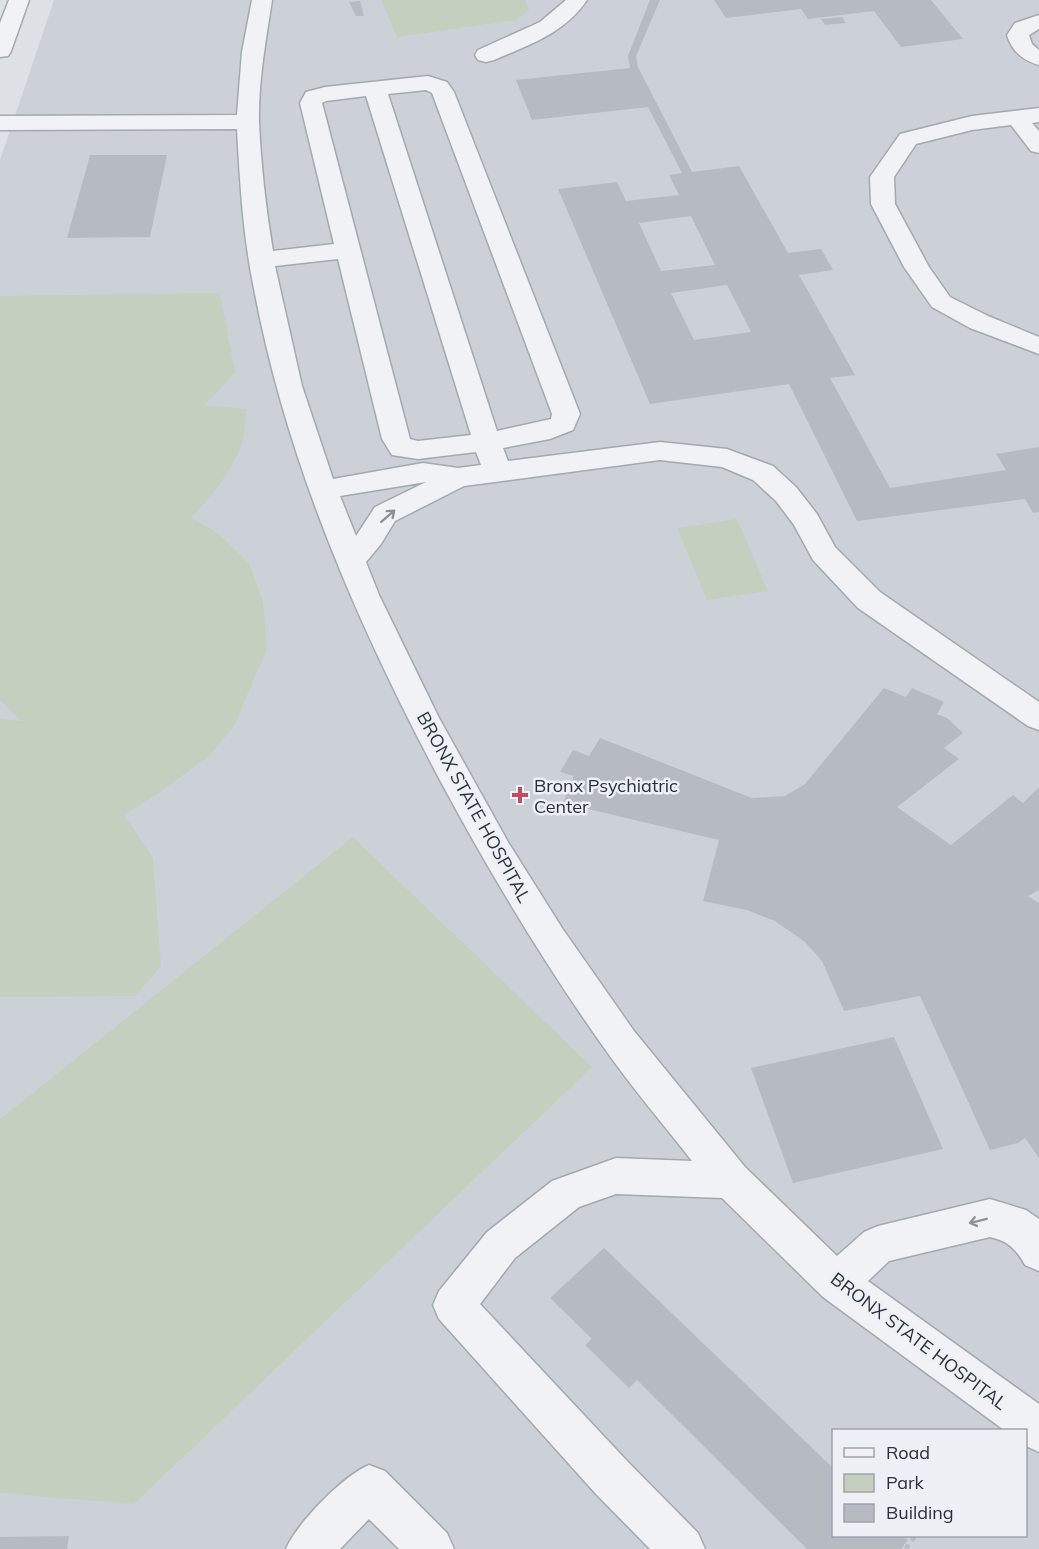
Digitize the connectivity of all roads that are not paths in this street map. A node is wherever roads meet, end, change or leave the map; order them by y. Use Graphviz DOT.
graph roads {
  1 [pos="262,0"];
  2 [pos="577,0"];
  3 [pos="11,8"];
  4 [pos="1039,21"];
  5 [pos="0,51"];
  6 [pos="486,56"];
  7 [pos="1039,58"];
  8 [pos="375,88"];
  9 [pos="1028,117"];
  10 [pos="248,122"];
  11 [pos="0,123"];
  12 [pos="1039,146"];
  13 [pos="348,250"];
  14 [pos="261,260"];
  15 [pos="1039,346"];
  16 [pos="487,442"];
  17 [pos="497,472"];
  18 [pos="458,477"];
  19 [pos="323,490"];
  20 [pos="351,560"];
  21 [pos="1039,718"];
  22 [pos="731,1180"];
  23 [pos="1039,1252"];
  24 [pos="837,1283"];
  25 [pos="1038,1426"];
  26 [pos="309,1549"];
  27 [pos="431,1549"];
  28 [pos="682,1549"];
  1 -- 10 [label="street, BRONX STATE HOSPITAL"];
  2 -- 6 [label="street"];
  3 -- 5 [label="street"];
  4 -- 7 [label="street"];
  8 -- 13 [label="street"];
  8 -- 16 [label="street"];
  8 -- 16 [label="street"];
  9 -- 12 [label="street"];
  9 -- 15 [label="street"];
  10 -- 11 [label="street"];
  10 -- 14 [label="street, BRONX STATE HOSPITAL"];
  13 -- 14 [label="street"];
  13 -- 16 [label="street"];
  14 -- 19 [label="street, BRONX STATE HOSPITAL"];
  16 -- 17 [label="street"];
  17 -- 18 [label="street"];
  17 -- 21 [label="street"];
  18 -- 19 [label="street"];
  20 -- 18 [label="street, one-way"];
  19 -- 20 [label="street, BRONX STATE HOSPITAL"];
  20 -- 22 [label="street, BRONX STATE HOSPITAL"];
  22 -- 24 [label="street, BRONX STATE HOSPITAL"];
  22 -- 28 [label="street"];
  23 -- 24 [label="street, one-way"];
  24 -- 25 [label="street, BRONX STATE HOSPITAL"];
  26 -- 27 [label="street"];
}
